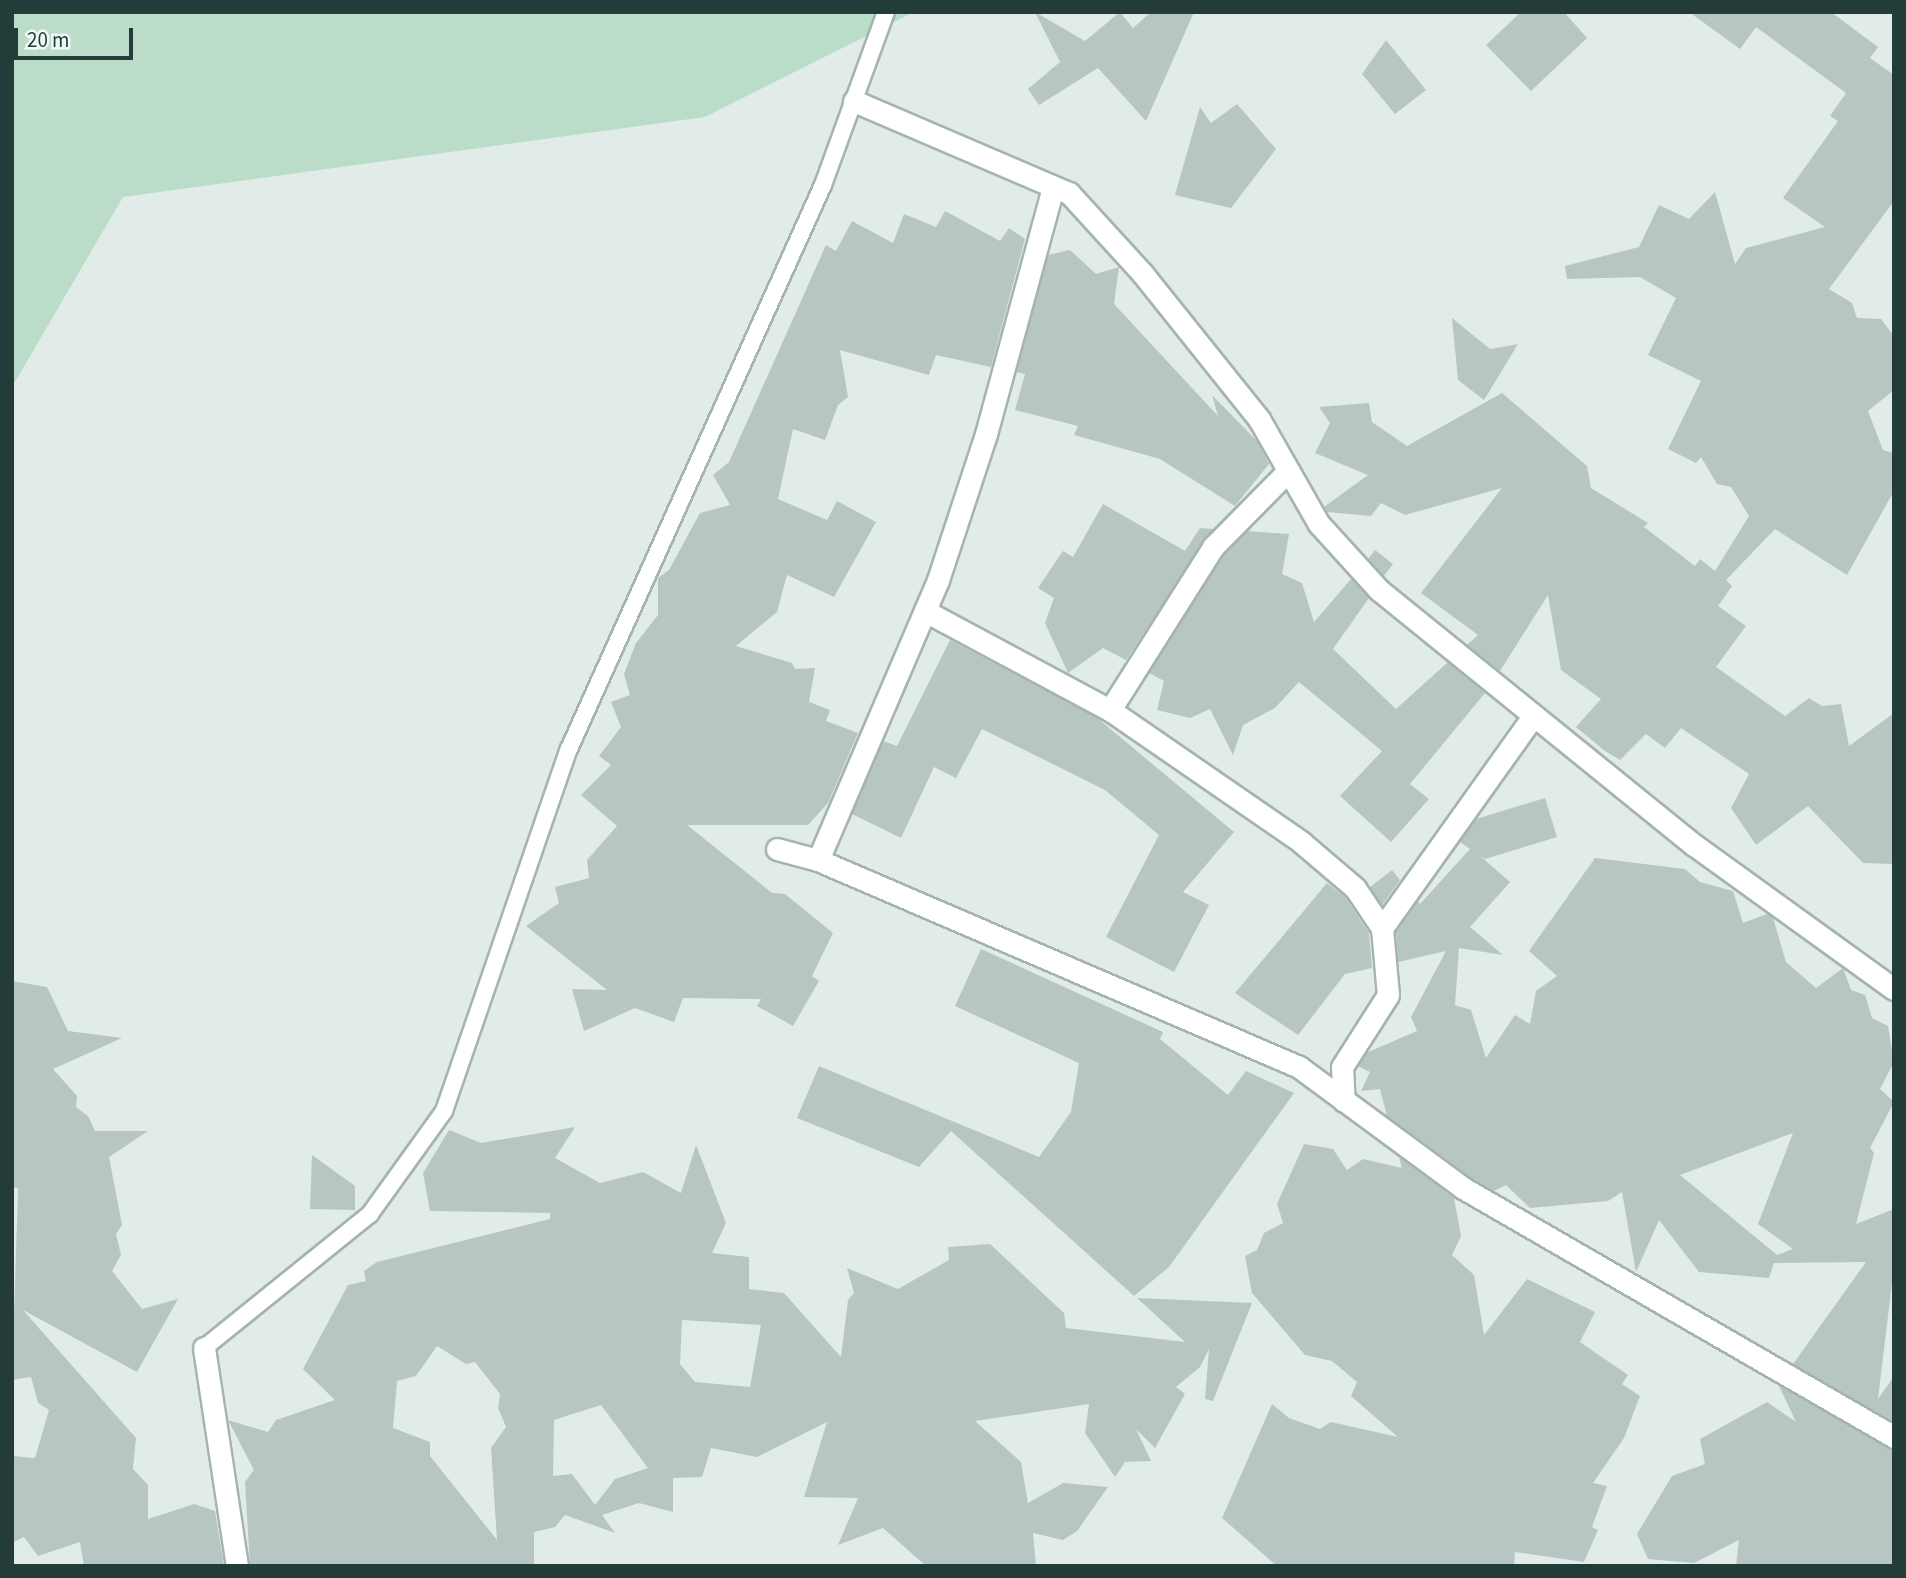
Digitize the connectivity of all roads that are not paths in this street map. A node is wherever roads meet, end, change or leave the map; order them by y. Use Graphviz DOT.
graph roads {
  1 [pos="886,12"];
  2 [pos="854,101"];
  3 [pos="1053,187"];
  4 [pos="1288,471"];
  5 [pos="925,611"];
  6 [pos="1110,710"];
  7 [pos="1532,718"];
  8 [pos="777,849"];
  9 [pos="818,860"];
  10 [pos="1382,928"];
  11 [pos="1894,989"];
  12 [pos="1344,1101"];
  13 [pos="204,1348"];
  14 [pos="1894,1437"];
  15 [pos="237,1566"];
  1 -- 2 [label="lane"];
  2 -- 3 [label="street"];
  2 -- 13 [label="lane"];
  3 -- 4 [label="street"];
  3 -- 5 [label="street"];
  4 -- 6 [label="street"];
  4 -- 7 [label="street"];
  5 -- 6 [label="street"];
  5 -- 9 [label="street"];
  6 -- 10 [label="street"];
  7 -- 10 [label="street"];
  7 -- 11 [label="street"];
  8 -- 9 [label="street"];
  9 -- 12 [label="street"];
  10 -- 12 [label="street"];
  12 -- 14 [label="street"];
  13 -- 15 [label="street"];
}
